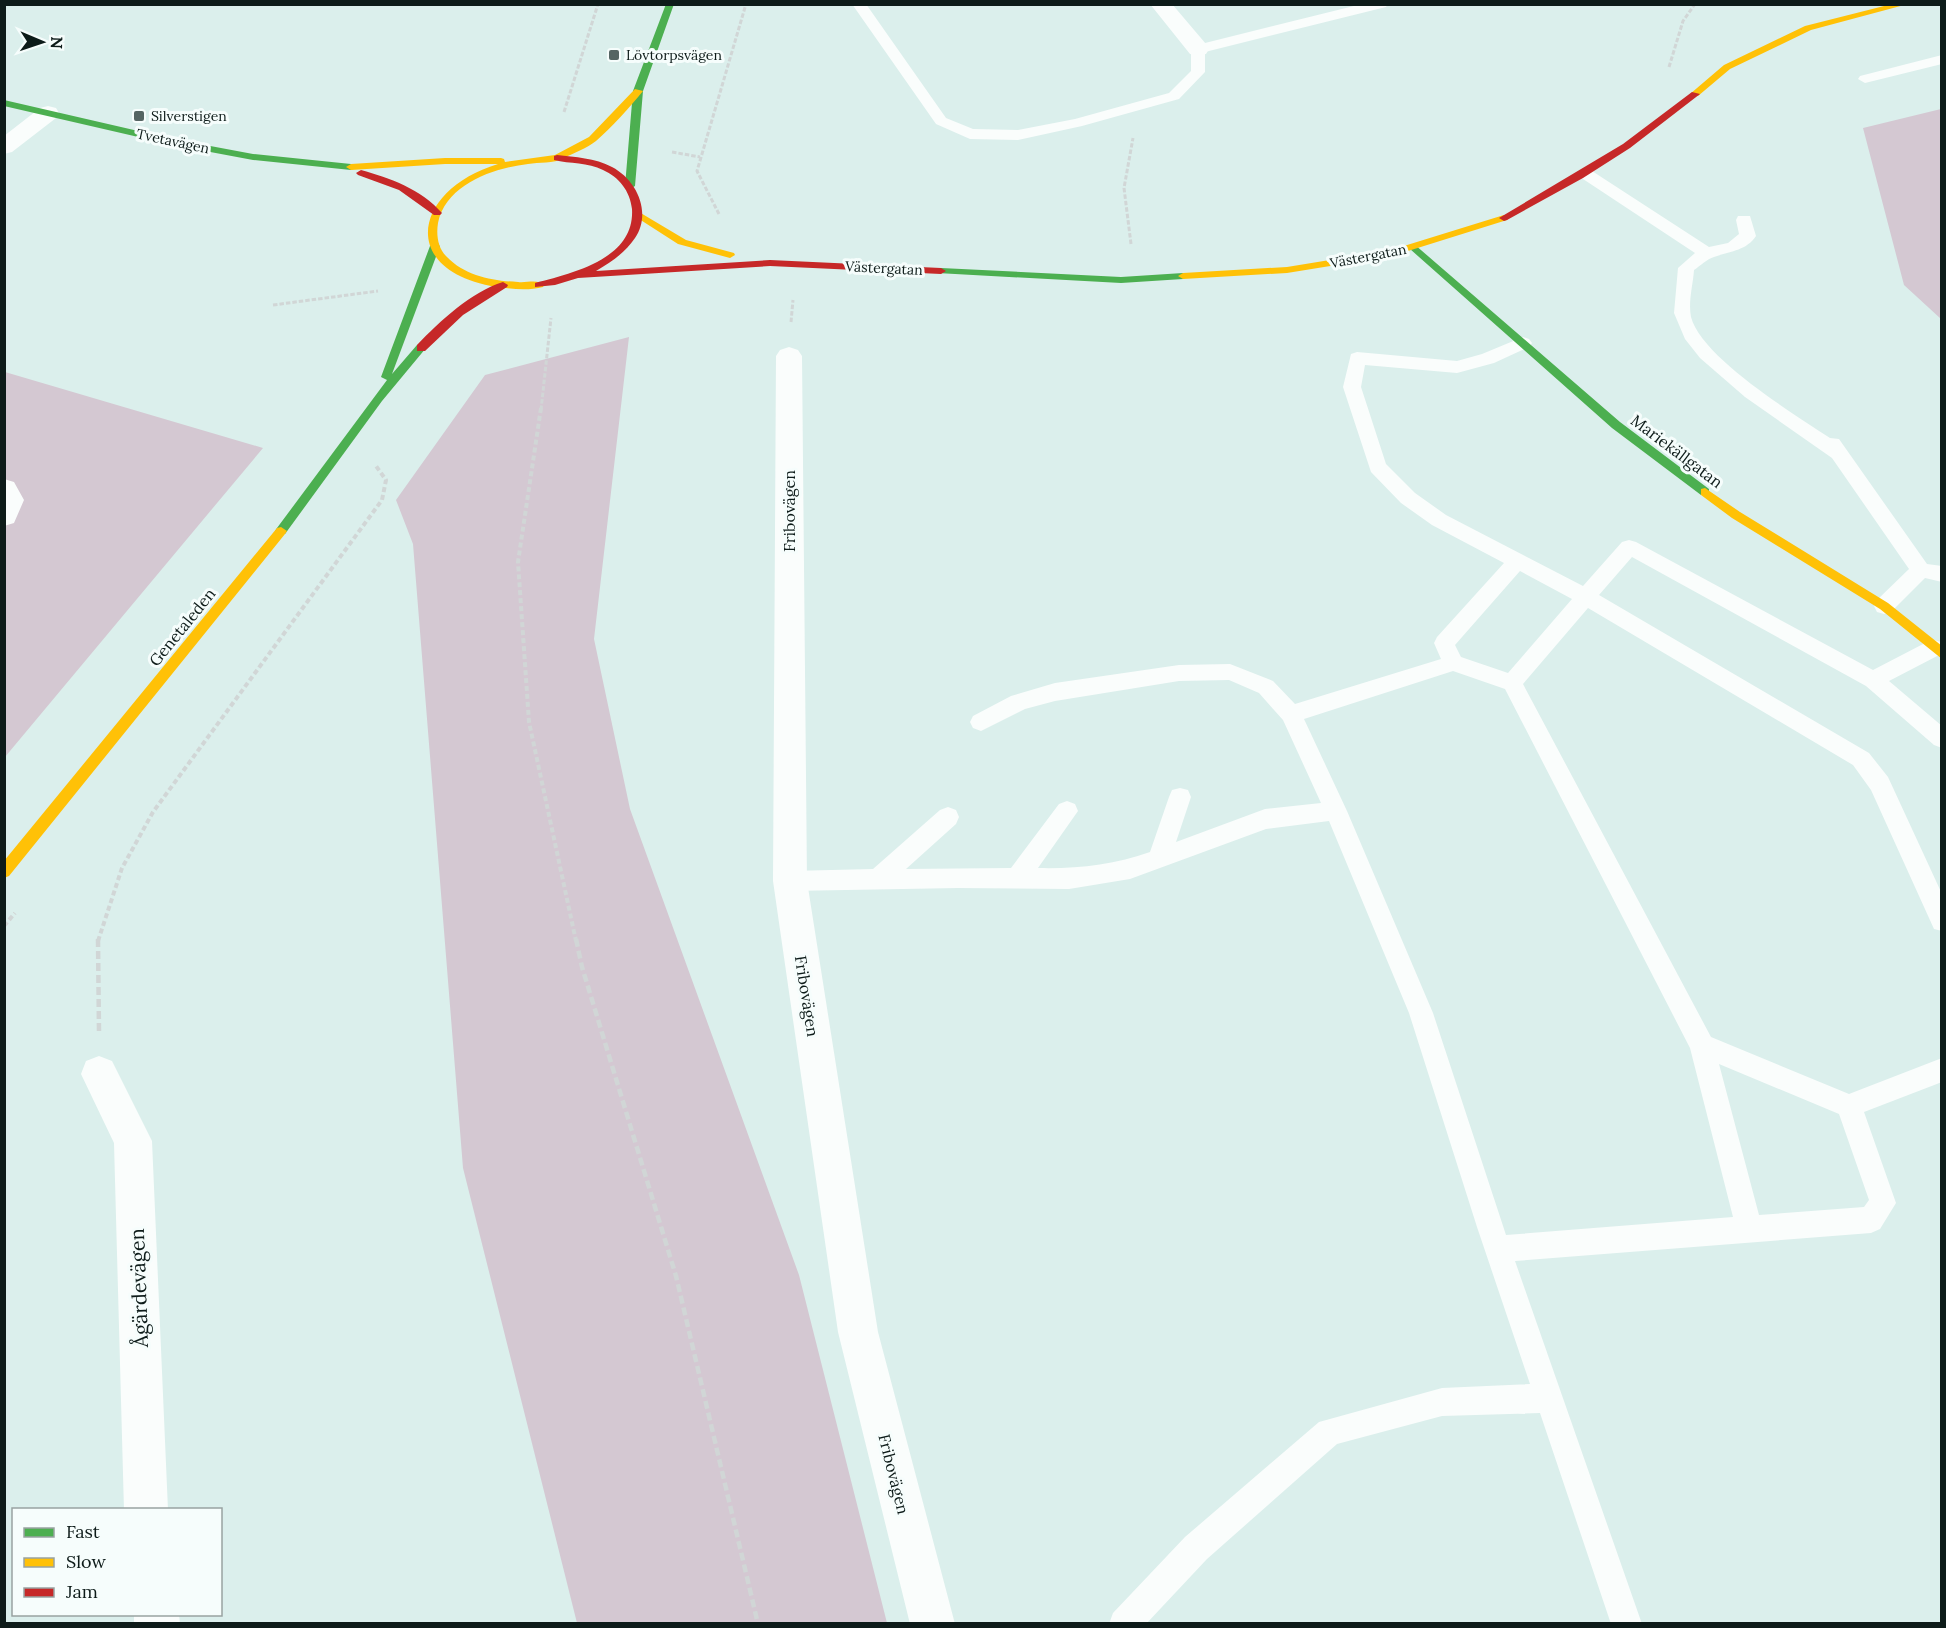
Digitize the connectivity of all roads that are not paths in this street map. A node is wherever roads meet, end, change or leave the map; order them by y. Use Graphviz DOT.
graph roads {
  1 [pos="670,4"];
  2 [pos="859,4"];
  3 [pos="1160,4"];
  4 [pos="1381,4"];
  5 [pos="1904,4"];
  6 [pos="1198,49"];
  7 [pos="1941,59"];
  8 [pos="1865,79"];
  9 [pos="638,91"];
  10 [pos="4,103"];
  11 [pos="48,113"];
  12 [pos="4,147"];
  13 [pos="557,158"];
  14 [pos="521,161"];
  15 [pos="344,167"];
  16 [pos="1586,174"];
  17 [pos="630,186"];
  18 [pos="437,213"];
  19 [pos="639,215"];
  20 [pos="1744,220"];
  21 [pos="435,246"];
  22 [pos="1414,247"];
  23 [pos="1706,253"];
  24 [pos="770,262"];
  25 [pos="578,275"];
  26 [pos="503,285"];
  27 [pos="1523,343"];
  28 [pos="789,357"];
  29 [pos="378,398"];
  30 [pos="1818,424"];
  31 [pos="1840,455"];
  32 [pos="4,489"];
  33 [pos="4,516"];
  34 [pos="1518,560"];
  35 [pos="1921,570"];
  36 [pos="1941,574"];
  37 [pos="1586,597"];
  38 [pos="1884,606"];
  39 [pos="1938,651"];
  40 [pos="1453,663"];
  41 [pos="1873,680"];
  42 [pos="1512,683"];
  43 [pos="1291,714"];
  44 [pos="981,722"];
  45 [pos="1941,739"];
  46 [pos="1180,797"];
  47 [pos="1067,811"];
  48 [pos="1336,811"];
  49 [pos="948,818"];
  50 [pos="1159,858"];
  51 [pos="4,872"];
  52 [pos="1017,878"];
  53 [pos="878,879"];
  54 [pos="790,881"];
  55 [pos="1941,921"];
  56 [pos="1702,1045"];
  57 [pos="1941,1070"];
  58 [pos="99,1074"];
  59 [pos="1849,1106"];
  60 [pos="1749,1229"];
  61 [pos="1498,1249"];
  62 [pos="1550,1398"];
  63 [pos="146,1508"];
  64 [pos="933,1623"];
  65 [pos="1124,1623"];
  66 [pos="1627,1623"];
  1 -- 9 [label="main road"];
  2 -- 6 [label="lane"];
  3 -- 6 [label="street"];
  4 -- 6 [label="lane"];
  5 -- 16 [label="main road, Västergatan"];
  7 -- 8 [label="lane"];
  9 -- 13 [label="main road"];
  9 -- 17 [label="main road"];
  10 -- 11 [label="main road, Tvetavägen"];
  11 -- 12 [label="street"];
  11 -- 15 [label="main road, Tvetavägen"];
  13 -- 14 [label="main road"];
  13 -- 17 [label="main road"];
  14 -- 15 [label="main road, Tvetavägen"];
  14 -- 18 [label="main road"];
  15 -- 18 [label="main road, Tvetavägen"];
  16 -- 22 [label="main road, Västergatan"];
  16 -- 23 [label="lane"];
  17 -- 19 [label="main road"];
  18 -- 21 [label="main road"];
  19 -- 24 [label="main road, Västergatan"];
  19 -- 25 [label="main road"];
  20 -- 23 [label="lane"];
  21 -- 26 [label="main road"];
  21 -- 29 [label="main road, Genetaleden"];
  22 -- 24 [label="main road, Västergatan"];
  22 -- 27 [label="main road, Mariekällgatan"];
  23 -- 31 [label="lane"];
  24 -- 25 [label="main road, Västergatan"];
  25 -- 26 [label="main road"];
  26 -- 29 [label="main road, Genetaleden"];
  27 -- 34 [label="lane"];
  27 -- 38 [label="main road, Mariekällgatan"];
  28 -- 54 [label="street, Fribovägen"];
  29 -- 51 [label="main road, Genetaleden"];
  30 -- 31 [label="lane"];
  31 -- 35 [label="lane"];
  32 -- 33 [label="street"];
  34 -- 37 [label="lane"];
  34 -- 40 [label="lane"];
  35 -- 36 [label="lane"];
  35 -- 38 [label="lane"];
  37 -- 41 [label="lane"];
  37 -- 42 [label="lane"];
  37 -- 55 [label="lane"];
  38 -- 39 [label="main road, Mariekällgatan"];
  39 -- 41 [label="lane"];
  40 -- 42 [label="lane"];
  40 -- 43 [label="lane"];
  41 -- 45 [label="lane"];
  42 -- 56 [label="lane"];
  43 -- 44 [label="lane"];
  43 -- 48 [label="lane"];
  46 -- 50 [label="lane"];
  47 -- 52 [label="lane"];
  48 -- 50 [label="lane"];
  48 -- 61 [label="lane"];
  49 -- 53 [label="lane"];
  50 -- 52 [label="lane"];
  52 -- 53 [label="lane"];
  53 -- 54 [label="lane"];
  54 -- 64 [label="street, Fribovägen"];
  56 -- 59 [label="lane"];
  56 -- 60 [label="lane"];
  57 -- 59 [label="lane"];
  58 -- 63 [label="street, Ågärdevägen"];
  59 -- 60 [label="lane"];
  60 -- 61 [label="lane"];
  61 -- 62 [label="lane"];
  62 -- 65 [label="lane"];
  62 -- 66 [label="lane"];
}
